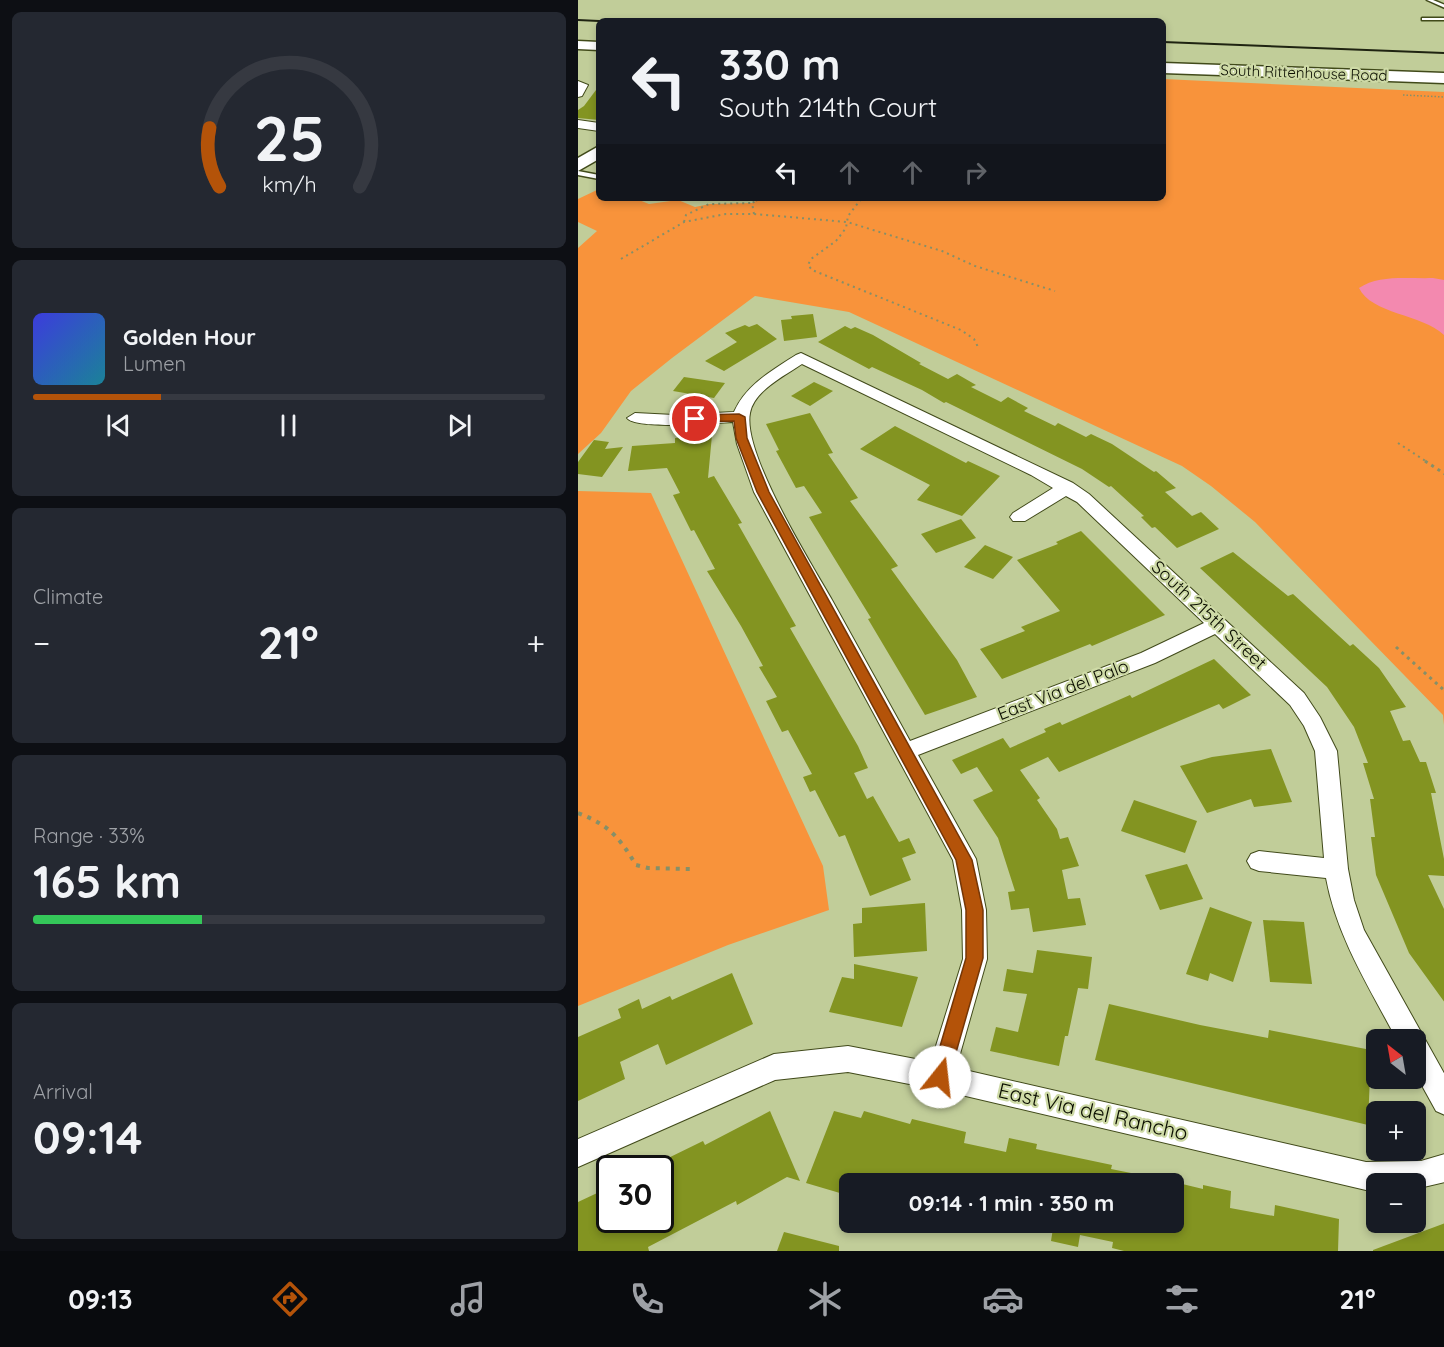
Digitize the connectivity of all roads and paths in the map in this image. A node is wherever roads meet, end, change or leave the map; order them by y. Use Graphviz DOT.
graph roads {
  1 [pos="1429,0"];
  2 [pos="1445,7"];
  3 [pos="1424,19"];
  4 [pos="1445,19"];
  5 [pos="578,45"];
  6 [pos="596,46"];
  7 [pos="1166,68"];
  8 [pos="1445,78"];
  9 [pos="1403,95"];
  10 [pos="1445,97"];
  11 [pos="578,124"];
  12 [pos="596,127"];
  13 [pos="596,153"];
  14 [pos="578,166"];
  15 [pos="578,173"];
  16 [pos="596,176"];
  17 [pos="756,201"];
  18 [pos="860,201"];
  19 [pos="752,203"];
  20 [pos="754,214"];
  21 [pos="684,222"];
  22 [pos="847,222"];
  23 [pos="621,259"];
  24 [pos="1055,291"];
  25 [pos="978,347"];
  26 [pos="739,417"];
  27 [pos="635,418"];
  28 [pos="1398,443"];
  29 [pos="1445,474"];
  30 [pos="1067,487"];
  31 [pos="1019,517"];
  32 [pos="1218,624"];
  33 [pos="1396,647"];
  34 [pos="1445,691"];
  35 [pos="906,751"];
  36 [pos="578,813"];
  37 [pos="1259,861"];
  38 [pos="690,869"];
  39 [pos="1336,869"];
  40 [pos="1405,1029"];
  41 [pos="1426,1067"];
  42 [pos="940,1077"];
  43 [pos="1445,1102"];
  44 [pos="578,1153"];
  45 [pos="1445,1167"];
  1 -- 2 [label="lane"];
  3 -- 4 [label="lane"];
  5 -- 6 [label="main road"];
  7 -- 8 [label="main road, South Rittenhouse Road"];
  9 -- 10 [label="path"];
  11 -- 12 [label="street"];
  13 -- 14 [label="main road"];
  15 -- 16 [label="lane"];
  17 -- 19 [label="path"];
  18 -- 22 [label="path"];
  19 -- 20 [label="path"];
  19 -- 21 [label="path"];
  20 -- 21 [label="path"];
  20 -- 22 [label="path"];
  21 -- 23 [label="path"];
  22 -- 24 [label="path"];
  22 -- 25 [label="path"];
  26 -- 27 [label="street"];
  26 -- 30 [label="street, South 215th Street"];
  26 -- 35 [label="street"];
  28 -- 29 [label="path"];
  30 -- 31 [label="street"];
  30 -- 32 [label="street, South 215th Street"];
  32 -- 35 [label="street, East Via del Palo"];
  32 -- 39 [label="street, South 215th Street"];
  33 -- 34 [label="path"];
  35 -- 42 [label="street"];
  36 -- 38 [label="path"];
  37 -- 39 [label="street"];
  39 -- 40 [label="street, South 215th Street"];
  41 -- 43 [label="street"];
  42 -- 44 [label="street, East Via del Rancho"];
  42 -- 45 [label="street, East Via del Rancho"];
}
